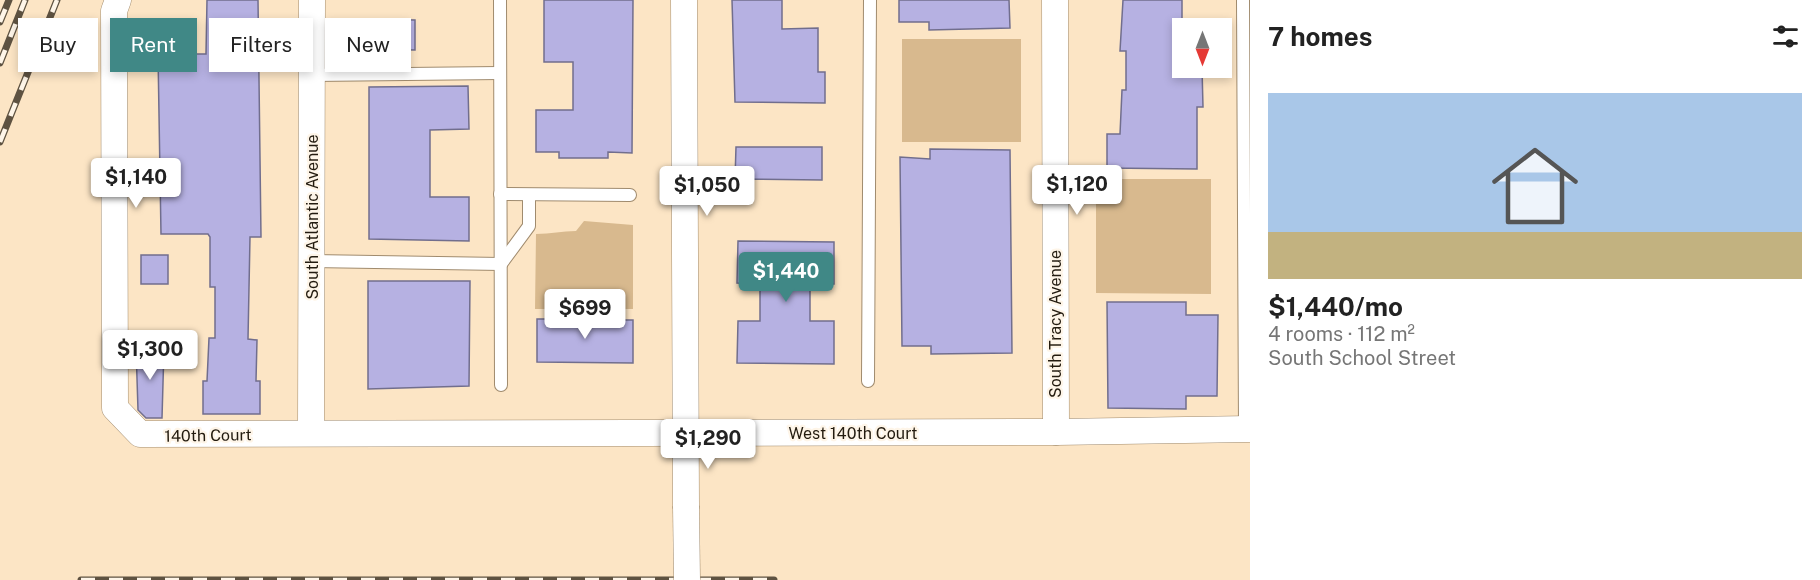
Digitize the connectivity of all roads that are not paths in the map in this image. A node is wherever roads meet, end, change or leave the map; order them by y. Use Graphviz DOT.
graph roads {
  1 [pos="118,0"];
  2 [pos="312,0"];
  3 [pos="500,0"];
  4 [pos="684,0"];
  5 [pos="870,0"];
  6 [pos="1055,0"];
  7 [pos="1243,0"];
  8 [pos="1246,64"];
  9 [pos="500,73"];
  10 [pos="312,75"];
  11 [pos="500,194"];
  12 [pos="529,195"];
  13 [pos="630,195"];
  14 [pos="312,261"];
  15 [pos="501,264"];
  16 [pos="868,381"];
  17 [pos="501,385"];
  18 [pos="1247,429"];
  19 [pos="1056,432"];
  20 [pos="311,433"];
  21 [pos="686,434"];
  22 [pos="687,580"];
  1 -- 20 [label="street, 140th Court"];
  2 -- 10 [label="street, South Atlantic Avenue"];
  3 -- 9 [label="lane"];
  4 -- 21 [label="street"];
  5 -- 16 [label="lane"];
  6 -- 19 [label="street, South Tracy Avenue"];
  7 -- 8 [label="lane"];
  8 -- 18 [label="lane"];
  9 -- 10 [label="lane"];
  9 -- 11 [label="lane"];
  10 -- 14 [label="street, South Atlantic Avenue"];
  11 -- 12 [label="lane"];
  11 -- 15 [label="lane"];
  12 -- 13 [label="lane"];
  12 -- 15 [label="lane"];
  14 -- 15 [label="lane"];
  14 -- 20 [label="street, South Atlantic Avenue"];
  15 -- 17 [label="lane"];
  18 -- 19 [label="street, West 140th Court"];
  19 -- 21 [label="street, West 140th Court"];
  20 -- 21 [label="street, West 140th Court"];
  21 -- 22 [label="street, bridge"];
}
